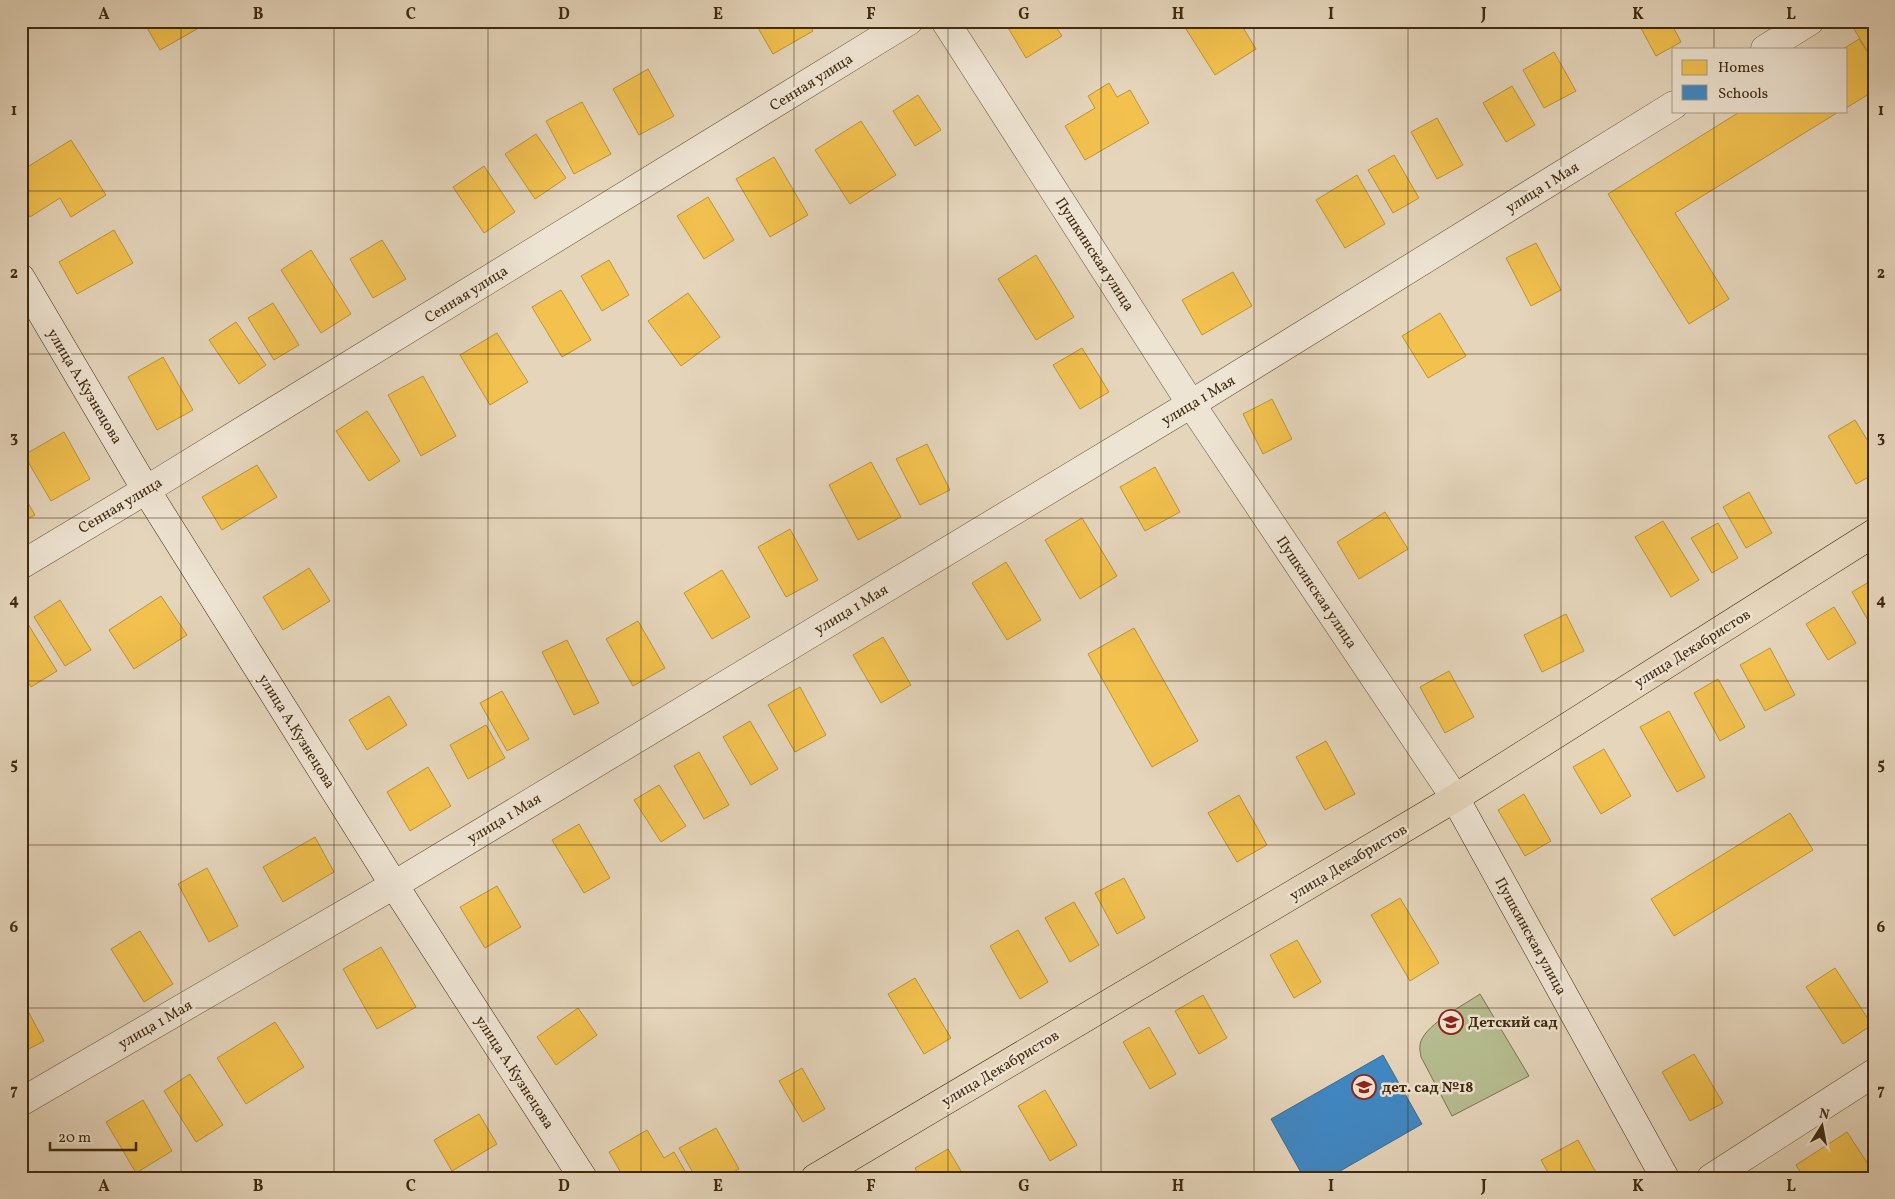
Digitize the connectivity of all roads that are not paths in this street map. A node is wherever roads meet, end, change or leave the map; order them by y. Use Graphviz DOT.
graph roads {
  1 [pos="909,21"];
  2 [pos="945,21"];
  3 [pos="1810,21"];
  4 [pos="1767,48"];
  5 [pos="1672,107"];
  6 [pos="21,278"];
  7 [pos="1191,404"];
  8 [pos="146,490"];
  9 [pos="1874,533"];
  10 [pos="21,564"];
  11 [pos="1455,798"];
  12 [pos="394,885"];
  13 [pos="1874,1073"];
  14 [pos="21,1102"];
  15 [pos="583,1178"];
  16 [pos="816,1178"];
  17 [pos="1665,1178"];
  18 [pos="1711,1178"];
  1 -- 8 [label="street, Сенная улица"];
  2 -- 7 [label="street, Пушкинская улица"];
  3 -- 4 [label="street"];
  5 -- 7 [label="street, улица 1 Мая"];
  6 -- 8 [label="street, улица А.Кузнецова"];
  7 -- 11 [label="street, Пушкинская улица"];
  7 -- 12 [label="street, улица 1 Мая"];
  8 -- 10 [label="street, Сенная улица"];
  8 -- 12 [label="street, улица А.Кузнецова"];
  9 -- 11 [label="main road, улица Декабристов"];
  11 -- 16 [label="main road, улица Декабристов"];
  11 -- 17 [label="street, Пушкинская улица"];
  12 -- 14 [label="street, улица 1 Мая"];
  12 -- 15 [label="street, улица А.Кузнецова"];
  13 -- 18 [label="street"];
}
